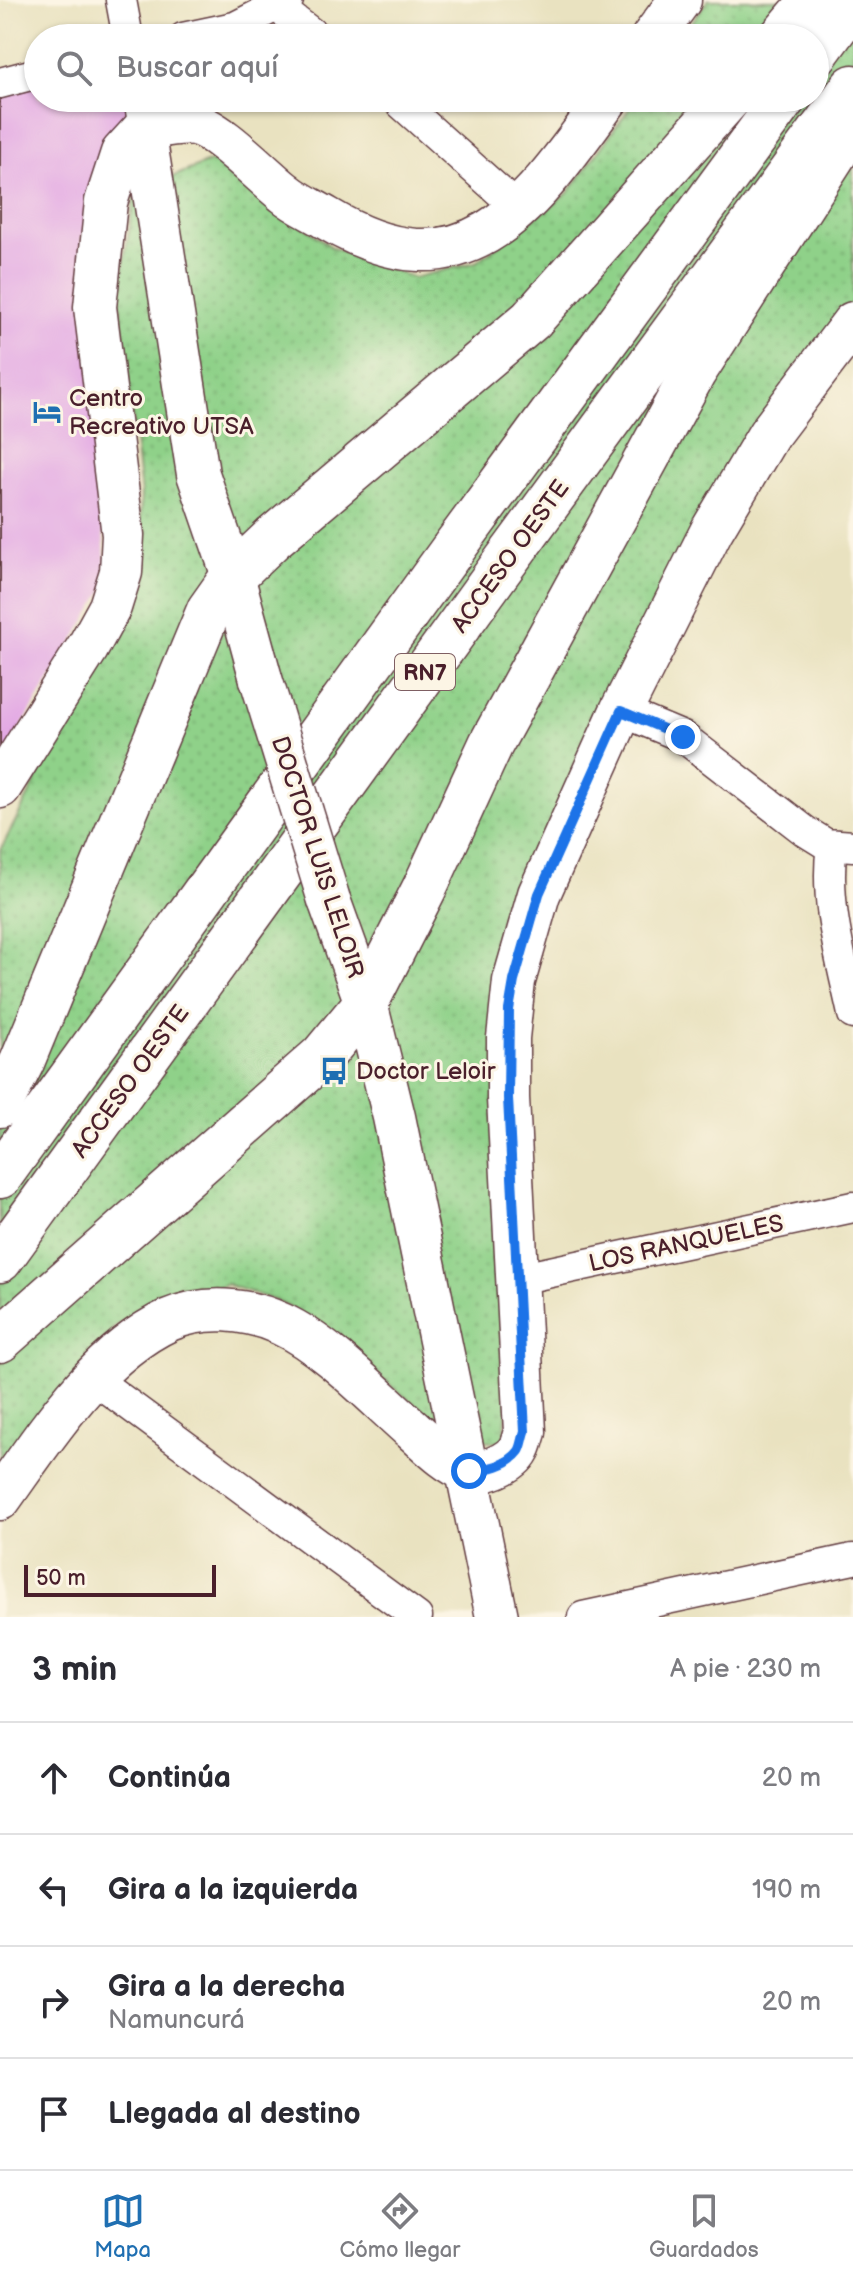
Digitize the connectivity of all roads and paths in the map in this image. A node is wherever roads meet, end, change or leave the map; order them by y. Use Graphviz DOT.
graph roads {
  1 [pos="121,0"];
  2 [pos="680,0"];
  3 [pos="813,0"];
  4 [pos="282,3"];
  5 [pos="853,3"];
  6 [pos="125,24"];
  7 [pos="241,24"];
  8 [pos="304,24"];
  9 [pos="662,24"];
  10 [pos="793,24"];
  11 [pos="829,36"];
  12 [pos="24,77"];
  13 [pos="0,83"];
  14 [pos="853,87"];
  15 [pos="411,112"];
  16 [pos="598,112"];
  17 [pos="717,112"];
  18 [pos="774,112"];
  19 [pos="141,114"];
  20 [pos="853,125"];
  21 [pos="518,208"];
  22 [pos="853,323"];
  23 [pos="233,576"];
  24 [pos="621,711"];
  25 [pos="0,787"];
  26 [pos="842,846"];
  27 [pos="366,1003"];
  28 [pos="853,1014"];
  29 [pos="0,1105"];
  30 [pos="0,1176"];
  31 [pos="853,1207"];
  32 [pos="0,1260"];
  33 [pos="518,1279"];
  34 [pos="0,1340"];
  35 [pos="94,1379"];
  36 [pos="469,1471"];
  37 [pos="0,1499"];
  38 [pos="853,1559"];
  39 [pos="417,1617"];
  40 [pos="497,1617"];
  41 [pos="583,1617"];
  1 -- 6 [label="street"];
  2 -- 9 [label="street"];
  3 -- 10 [label="highway"];
  4 -- 7 [label="street"];
  4 -- 8 [label="street"];
  5 -- 11 [label="highway"];
  12 -- 13 [label="street"];
  14 -- 32 [label="highway, ACCESO OESTE / RN7"];
  15 -- 21 [label="street"];
  16 -- 21 [label="street"];
  17 -- 23 [label="highway"];
  18 -- 30 [label="highway, ACCESO OESTE / RN7"];
  19 -- 21 [label="street"];
  19 -- 23 [label="street, DOCTOR LUIS LELOIR"];
  19 -- 25 [label="street"];
  20 -- 27 [label="highway"];
  22 -- 24 [label="street"];
  23 -- 27 [label="street, DOCTOR LUIS LELOIR, bridge"];
  23 -- 29 [label="highway"];
  24 -- 26 [label="street"];
  24 -- 33 [label="street"];
  26 -- 28 [label="street"];
  27 -- 34 [label="highway"];
  27 -- 36 [label="street, DOCTOR LUIS LELOIR"];
  31 -- 33 [label="street, LOS RANQUELES"];
  33 -- 36 [label="street"];
  35 -- 36 [label="street"];
  35 -- 37 [label="street"];
  35 -- 39 [label="street"];
  36 -- 40 [label="street, DOCTOR LUIS LELOIR"];
  38 -- 41 [label="street"];
}
